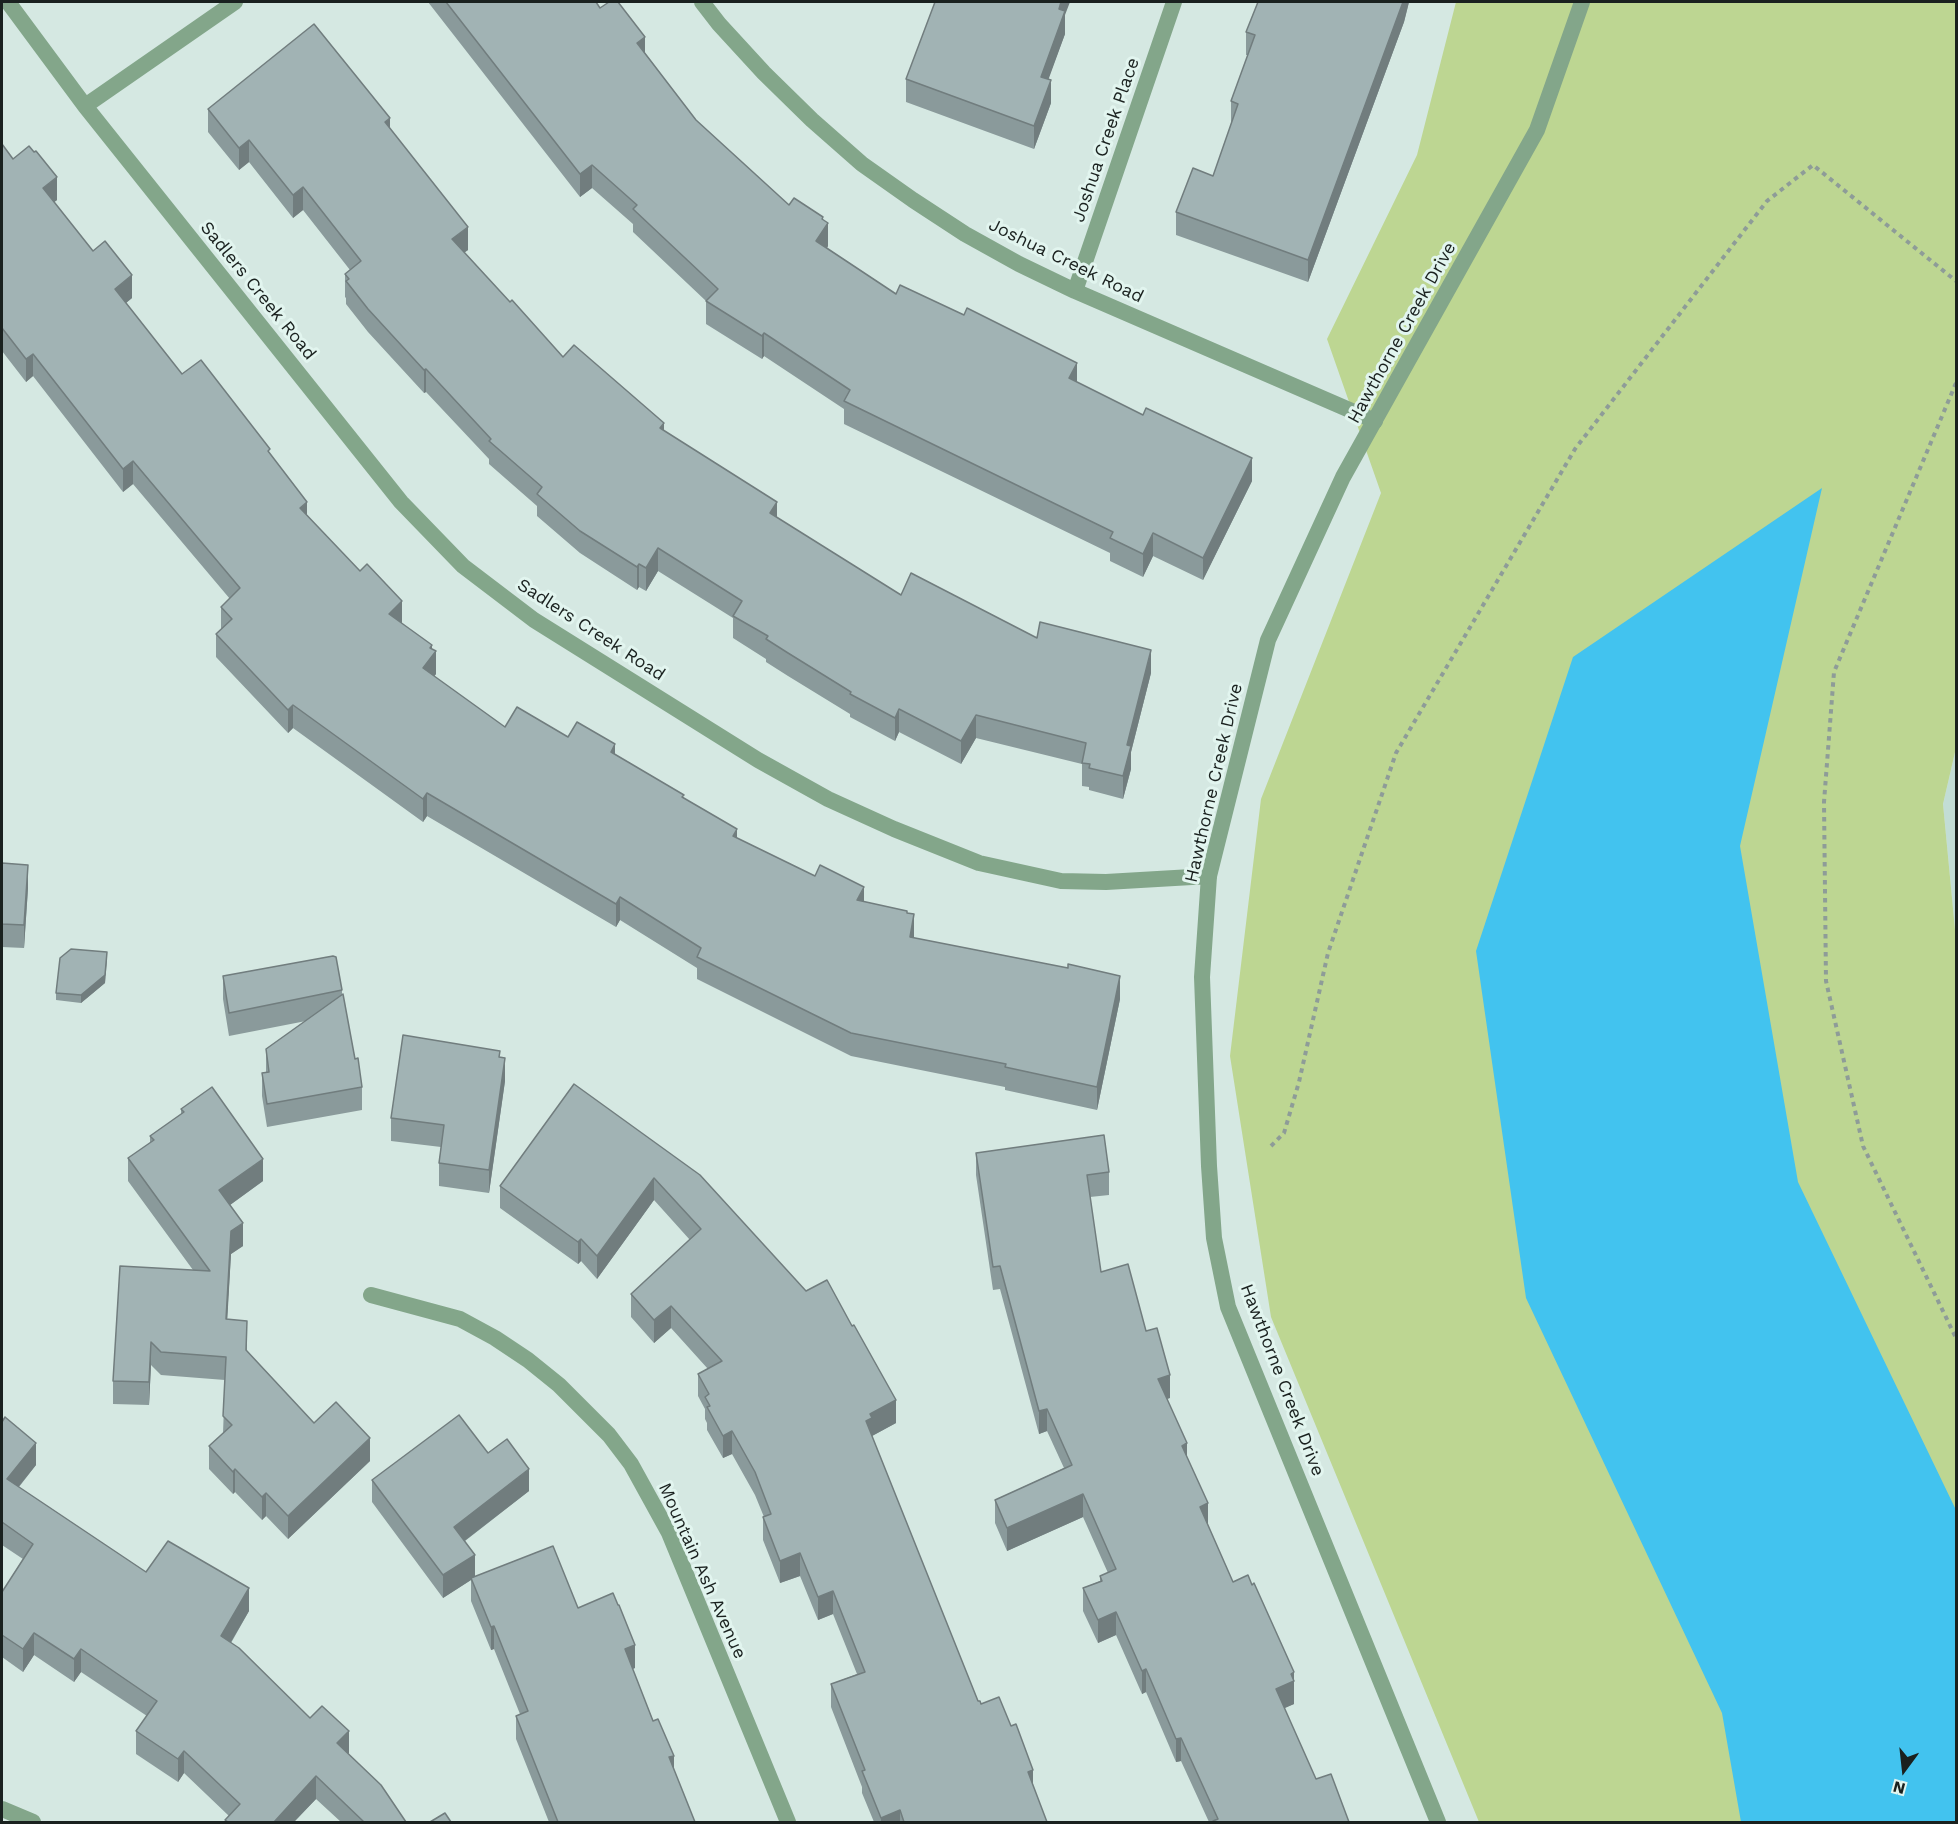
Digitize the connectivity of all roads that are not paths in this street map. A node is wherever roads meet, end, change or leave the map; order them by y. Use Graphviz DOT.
graph roads {
  1 [pos="8,2"];
  2 [pos="235,2"];
  3 [pos="702,2"];
  4 [pos="1174,2"];
  5 [pos="1582,2"];
  6 [pos="85,106"];
  7 [pos="1075,291"];
  8 [pos="1375,421"];
  9 [pos="1209,876"];
  10 [pos="372,1295"];
  11 [pos="2,1809"];
  12 [pos="33,1822"];
  13 [pos="788,1822"];
  14 [pos="1438,1822"];
  1 -- 6 [label="street, Sadlers Creek Road"];
  2 -- 6 [label="street"];
  3 -- 7 [label="street, Joshua Creek Road"];
  4 -- 7 [label="street, Joshua Creek Place"];
  5 -- 8 [label="street, Hawthorne Creek Drive"];
  6 -- 9 [label="street, Sadlers Creek Road"];
  7 -- 8 [label="street, Joshua Creek Road"];
  8 -- 9 [label="street, Hawthorne Creek Drive"];
  9 -- 14 [label="street, Hawthorne Creek Drive"];
  10 -- 13 [label="street, Mountain Ash Avenue"];
  11 -- 12 [label="street"];
}
